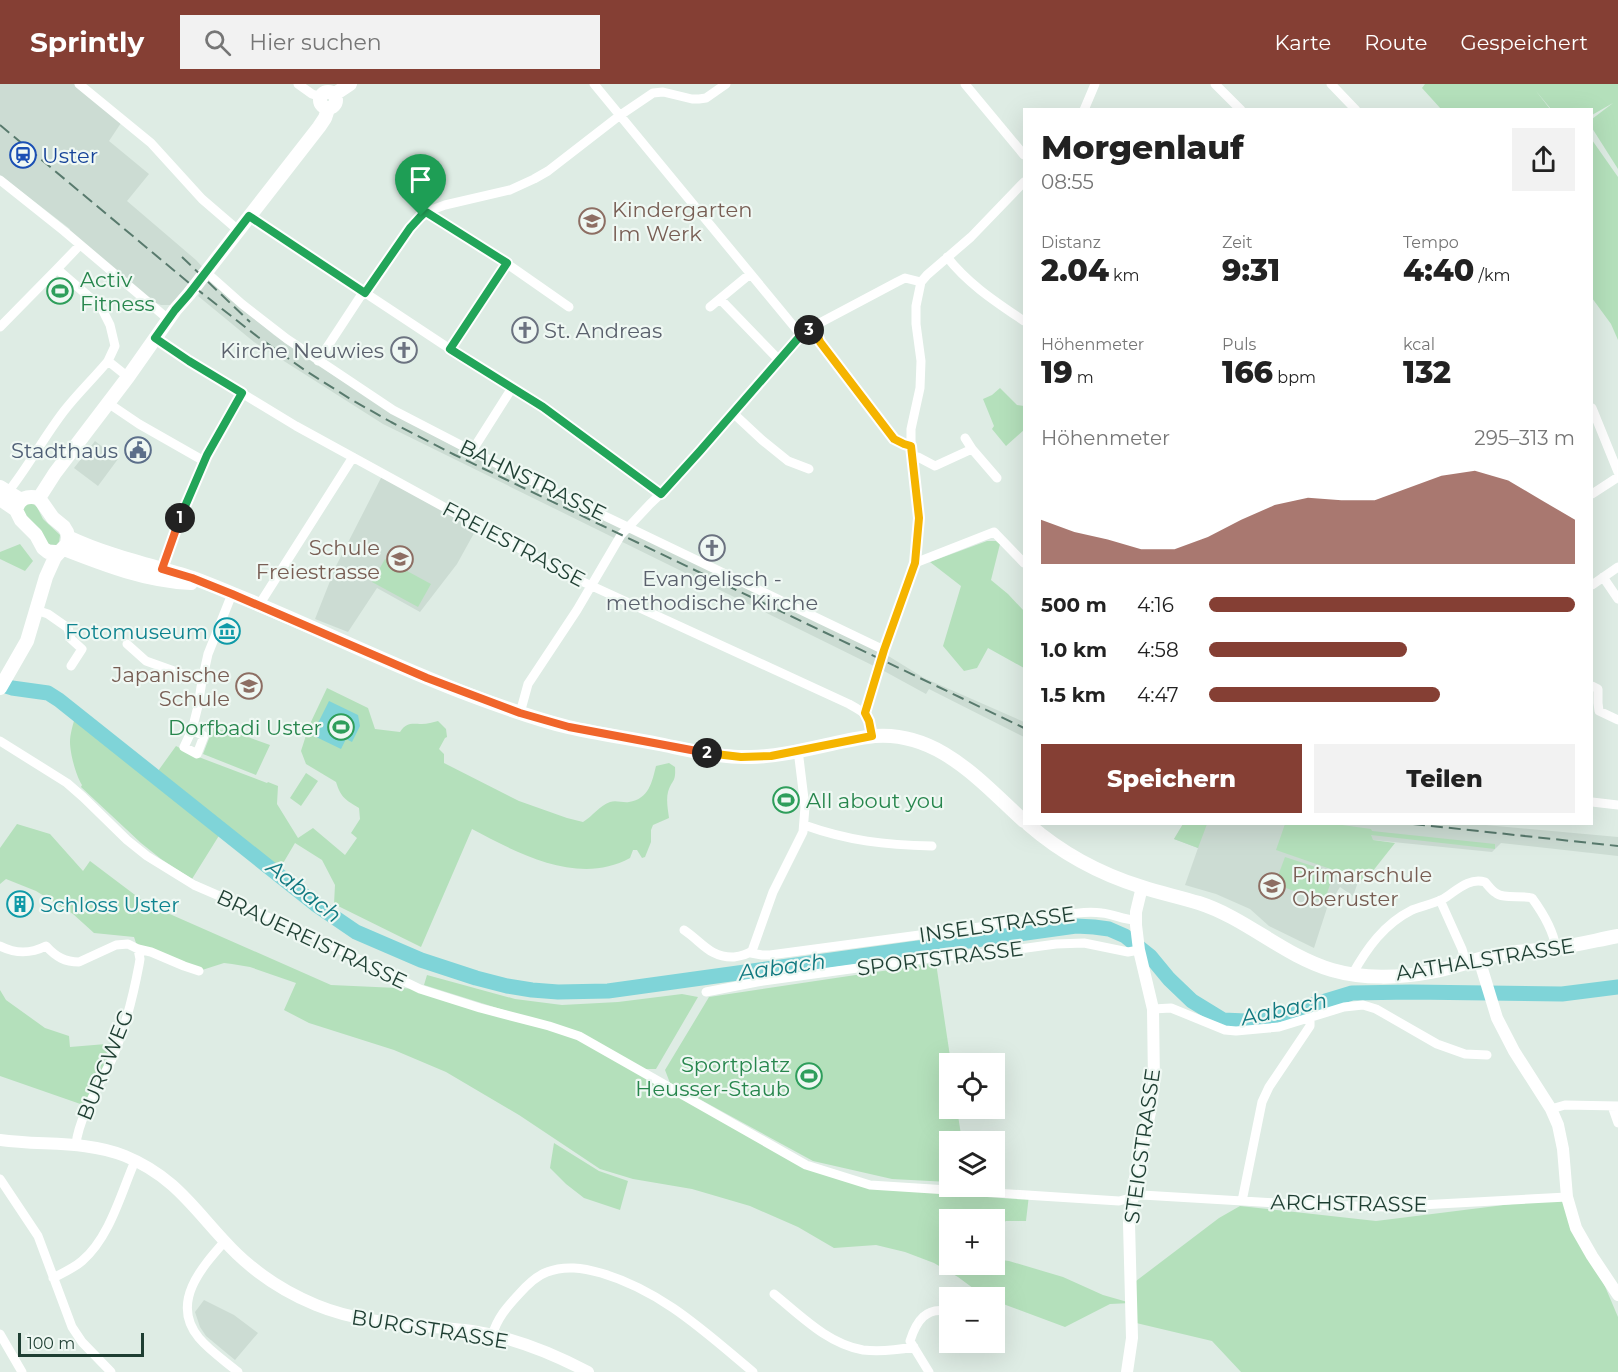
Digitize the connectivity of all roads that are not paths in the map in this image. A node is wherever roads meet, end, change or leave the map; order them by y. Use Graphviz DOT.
graph roads {
  1 [pos="80,84"];
  2 [pos="298,84"];
  3 [pos="350,84"];
  4 [pos="594,84"];
  5 [pos="726,84"];
  6 [pos="965,84"];
  7 [pos="1095,84"];
  8 [pos="1215,84"];
  9 [pos="1331,84"];
  10 [pos="328,100"];
  11 [pos="1085,108"];
  12 [pos="1239,108"];
  13 [pos="1354,108"];
  14 [pos="619,116"];
  15 [pos="1023,154"];
  16 [pos="0,180"];
  17 [pos="1023,183"];
  18 [pos="426,212"];
  19 [pos="249,216"];
  20 [pos="238,230"];
  21 [pos="80,245"];
  22 [pos="946,257"];
  23 [pos="507,263"];
  24 [pos="57,269"];
  25 [pos="206,272"];
  26 [pos="750,274"];
  27 [pos="921,282"];
  28 [pos="365,293"];
  29 [pos="720,299"];
  30 [pos="569,307"];
  31 [pos="710,307"];
  32 [pos="168,319"];
  33 [pos="1023,320"];
  34 [pos="814,326"];
  35 [pos="0,327"];
  36 [pos="801,335"];
  37 [pos="155,338"];
  38 [pos="450,349"];
  39 [pos="779,360"];
  40 [pos="108,361"];
  41 [pos="318,361"];
  42 [pos="128,377"];
  43 [pos="512,388"];
  44 [pos="242,393"];
  45 [pos="108,403"];
  46 [pos="1593,410"];
  47 [pos="733,413"];
  48 [pos="965,438"];
  49 [pos="972,449"];
  50 [pos="472,451"];
  51 [pos="911,451"];
  52 [pos="353,457"];
  53 [pos="204,461"];
  54 [pos="809,469"];
  55 [pos="1618,472"];
  56 [pos="1618,477"];
  57 [pos="997,478"];
  58 [pos="3,493"];
  59 [pos="1593,493"];
  60 [pos="661,494"];
  61 [pos="39,498"];
  62 [pos="19,505"];
  63 [pos="630,527"];
  64 [pos="64,546"];
  65 [pos="43,548"];
  66 [pos="1023,562"];
  67 [pos="915,563"];
  68 [pos="1618,567"];
  69 [pos="162,569"];
  70 [pos="132,574"];
  71 [pos="46,577"];
  72 [pos="1603,577"];
  73 [pos="205,584"];
  74 [pos="1593,584"];
  75 [pos="591,586"];
  76 [pos="232,594"];
  77 [pos="1618,599"];
  78 [pos="259,605"];
  79 [pos="36,610"];
  80 [pos="127,644"];
  81 [pos="884,650"];
  82 [pos="71,666"];
  83 [pos="202,681"];
  84 [pos="3,684"];
  85 [pos="1593,686"];
  86 [pos="520,713"];
  87 [pos="865,713"];
  88 [pos="1618,720"];
  89 [pos="192,730"];
  90 [pos="872,736"];
  91 [pos="0,741"];
  92 [pos="798,750"];
  93 [pos="1593,802"];
  94 [pos="1618,805"];
  95 [pos="1023,819"];
  96 [pos="804,825"];
  97 [pos="1029,825"];
  98 [pos="932,846"];
  99 [pos="1142,887"];
  100 [pos="1440,900"];
  101 [pos="1135,920"];
  102 [pos="684,930"];
  103 [pos="1618,936"];
  104 [pos="0,946"];
  105 [pos="1556,948"];
  106 [pos="138,949"];
  107 [pos="1138,949"];
  108 [pos="751,953"];
  109 [pos="1472,961"];
  110 [pos="199,971"];
  111 [pos="1352,975"];
  112 [pos="706,992"];
  113 [pos="1154,1009"];
  114 [pos="1310,1017"];
  115 [pos="1487,1055"];
  116 [pos="1615,1106"];
  117 [pos="1551,1109"];
  118 [pos="1618,1123"];
  119 [pos="0,1140"];
  120 [pos="76,1144"];
  121 [pos="135,1161"];
  122 [pos="0,1179"];
  123 [pos="1132,1197"];
  124 [pos="1567,1197"];
  125 [pos="1242,1201"];
  126 [pos="225,1241"];
  127 [pos="53,1278"];
  128 [pos="774,1294"];
  129 [pos="1618,1295"];
  130 [pos="939,1311"];
  131 [pos="0,1334"];
  132 [pos="492,1336"];
  133 [pos="914,1347"];
  134 [pos="22,1372"];
  135 [pos="111,1372"];
  136 [pos="238,1372"];
  137 [pos="588,1372"];
  138 [pos="753,1372"];
  139 [pos="929,1372"];
  140 [pos="1127,1372"];
  1 -- 20 [label="street"];
  2 -- 10 [label="street"];
  3 -- 10 [label="main road"];
  4 -- 14 [label="street"];
  5 -- 14 [label="street"];
  6 -- 15 [label="street"];
  7 -- 11 [label="street"];
  8 -- 12 [label="street"];
  9 -- 13 [label="street"];
  10 -- 19 [label="main road"];
  14 -- 18 [label="street"];
  14 -- 26 [label="street"];
  16 -- 21 [label="street"];
  17 -- 22 [label="street"];
  18 -- 23 [label="street"];
  18 -- 28 [label="street"];
  19 -- 20 [label="main road"];
  19 -- 28 [label="street"];
  20 -- 25 [label="main road"];
  21 -- 24 [label="street"];
  21 -- 32 [label="street"];
  22 -- 27 [label="street"];
  22 -- 33 [label="street"];
  23 -- 30 [label="street"];
  23 -- 38 [label="street"];
  24 -- 35 [label="street"];
  24 -- 40 [label="street"];
  25 -- 32 [label="main road"];
  25 -- 41 [label="street, BAHNSTRASSE"];
  26 -- 29 [label="street"];
  26 -- 36 [label="street"];
  27 -- 34 [label="street"];
  27 -- 51 [label="street"];
  28 -- 38 [label="street"];
  28 -- 41 [label="street"];
  29 -- 31 [label="street"];
  29 -- 39 [label="street"];
  32 -- 37 [label="main road"];
  34 -- 36 [label="street"];
  34 -- 51 [label="street"];
  36 -- 39 [label="street"];
  37 -- 42 [label="main road"];
  37 -- 44 [label="street, FREIESTRASSE"];
  38 -- 43 [label="street"];
  39 -- 47 [label="street"];
  40 -- 42 [label="street"];
  40 -- 58 [label="street"];
  41 -- 50 [label="street, BAHNSTRASSE"];
  42 -- 45 [label="main road"];
  43 -- 50 [label="street"];
  43 -- 60 [label="street"];
  44 -- 52 [label="street, FREIESTRASSE"];
  44 -- 53 [label="street"];
  45 -- 53 [label="street"];
  45 -- 61 [label="main road"];
  46 -- 55 [label="street"];
  47 -- 54 [label="street"];
  47 -- 60 [label="street"];
  48 -- 49 [label="street"];
  49 -- 51 [label="street"];
  49 -- 57 [label="street"];
  50 -- 63 [label="street, BAHNSTRASSE"];
  51 -- 67 [label="street"];
  52 -- 75 [label="street, FREIESTRASSE"];
  52 -- 78 [label="street"];
  53 -- 69 [label="street"];
  56 -- 59 [label="street"];
  58 -- 62 [label="main road"];
  60 -- 63 [label="street"];
  61 -- 62 [label="main road"];
  61 -- 64 [label="main road"];
  62 -- 65 [label="main road"];
  63 -- 75 [label="street"];
  63 -- 81 [label="street, BAHNSTRASSE"];
  64 -- 65 [label="main road"];
  64 -- 69 [label="main road, AATHALSTRASSE"];
  64 -- 70 [label="main road"];
  64 -- 71 [label="main road"];
  65 -- 71 [label="main road"];
  66 -- 67 [label="street"];
  67 -- 81 [label="street"];
  68 -- 72 [label="street"];
  69 -- 70 [label="street"];
  69 -- 73 [label="main road, AATHALSTRASSE"];
  70 -- 73 [label="main road"];
  71 -- 79 [label="main road"];
  72 -- 74 [label="street"];
  72 -- 77 [label="street"];
  73 -- 76 [label="main road, AATHALSTRASSE"];
  75 -- 86 [label="street"];
  75 -- 87 [label="street, FREIESTRASSE"];
  76 -- 78 [label="main road, AATHALSTRASSE"];
  76 -- 83 [label="street"];
  78 -- 86 [label="main road, AATHALSTRASSE"];
  79 -- 82 [label="street"];
  79 -- 84 [label="main road"];
  80 -- 83 [label="street"];
  81 -- 87 [label="street"];
  83 -- 89 [label="street"];
  85 -- 88 [label="street"];
  86 -- 92 [label="main road, AATHALSTRASSE"];
  87 -- 90 [label="street"];
  90 -- 92 [label="main road, AATHALSTRASSE"];
  90 -- 95 [label="main road, AATHALSTRASSE"];
  91 -- 123 [label="street, BRAUEREISTRASSE"];
  92 -- 96 [label="street"];
  93 -- 94 [label="street"];
  96 -- 98 [label="street"];
  96 -- 108 [label="street"];
  97 -- 99 [label="main road, AATHALSTRASSE"];
  99 -- 101 [label="street, STEIGSTRASSE"];
  99 -- 111 [label="main road, AATHALSTRASSE"];
  100 -- 105 [label="street"];
  100 -- 109 [label="street"];
  100 -- 111 [label="street"];
  101 -- 107 [label="street, STEIGSTRASSE"];
  101 -- 108 [label="street, INSELSTRASSE"];
  102 -- 108 [label="street, INSELSTRASSE"];
  103 -- 105 [label="main road, AATHALSTRASSE"];
  104 -- 106 [label="street"];
  105 -- 109 [label="main road, AATHALSTRASSE"];
  106 -- 110 [label="street"];
  106 -- 120 [label="street, BURGWEG"];
  107 -- 112 [label="street, SPORTSTRASSE"];
  107 -- 113 [label="street, STEIGSTRASSE"];
  109 -- 111 [label="main road, AATHALSTRASSE"];
  109 -- 117 [label="street"];
  113 -- 114 [label="street"];
  113 -- 123 [label="street, STEIGSTRASSE"];
  114 -- 115 [label="street"];
  114 -- 125 [label="street"];
  116 -- 117 [label="street"];
  116 -- 118 [label="street"];
  117 -- 124 [label="street"];
  119 -- 120 [label="street, BURGSTRASSE"];
  120 -- 121 [label="street, BURGSTRASSE"];
  121 -- 126 [label="street, BURGSTRASSE"];
  121 -- 127 [label="street"];
  122 -- 127 [label="street"];
  123 -- 125 [label="street, ARCHSTRASSE"];
  123 -- 140 [label="street, STEIGSTRASSE"];
  124 -- 125 [label="street, ARCHSTRASSE"];
  124 -- 129 [label="street"];
  126 -- 132 [label="street, BURGSTRASSE"];
  126 -- 136 [label="street"];
  127 -- 135 [label="street"];
  128 -- 133 [label="street"];
  130 -- 133 [label="street"];
  131 -- 134 [label="street"];
  132 -- 137 [label="street, BURGSTRASSE"];
  132 -- 138 [label="street"];
  133 -- 139 [label="street"];
}
